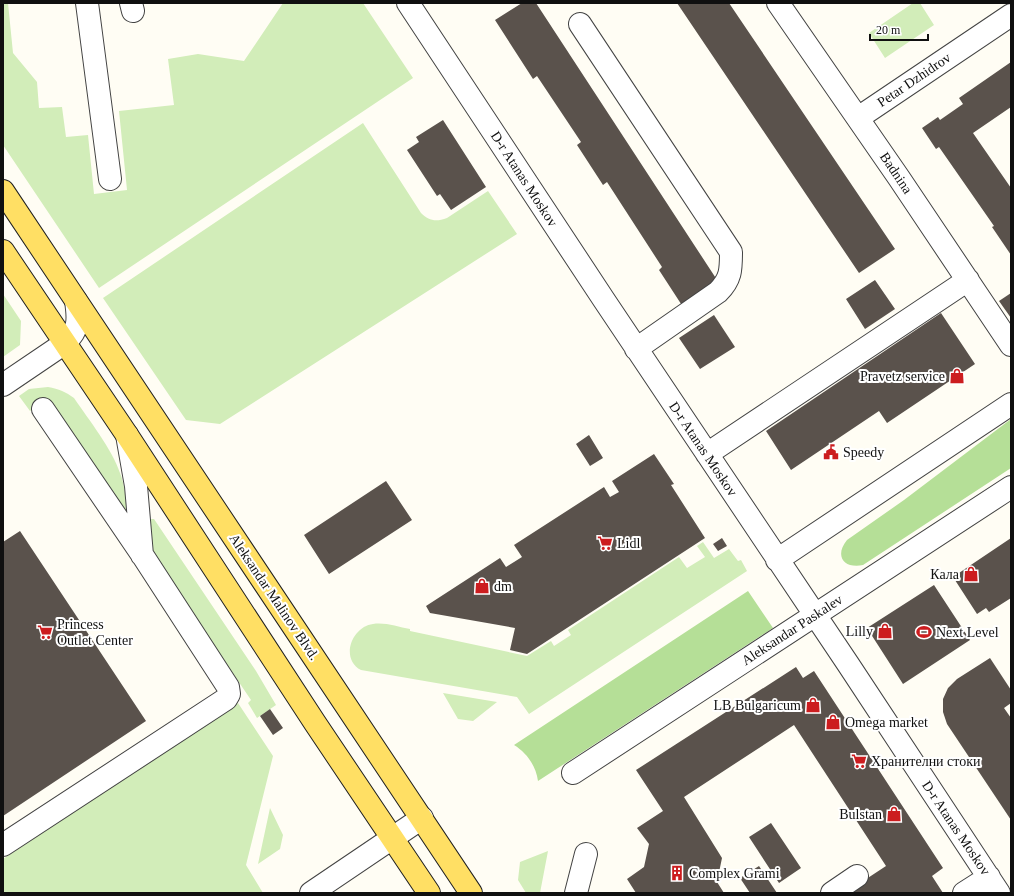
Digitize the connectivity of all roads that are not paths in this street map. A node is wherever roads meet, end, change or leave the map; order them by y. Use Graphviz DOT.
graph roads {
  1 [pos="87,3"];
  2 [pos="408,3"];
  3 [pos="778,3"];
  4 [pos="1011,15"];
  5 [pos="580,24"];
  6 [pos="858,118"];
  7 [pos="110,179"];
  8 [pos="3,190"];
  9 [pos="3,251"];
  10 [pos="968,280"];
  11 [pos="76,301"];
  12 [pos="65,343"];
  13 [pos="1011,345"];
  14 [pos="636,349"];
  15 [pos="3,385"];
  16 [pos="1011,404"];
  17 [pos="43,409"];
  18 [pos="127,435"];
  19 [pos="707,454"];
  20 [pos="1011,487"];
  21 [pos="142,556"];
  22 [pos="777,560"];
  23 [pos="815,615"];
  24 [pos="573,773"];
  25 [pos="422,818"];
  26 [pos="392,838"];
  27 [pos="3,845"];
  28 [pos="586,854"];
  29 [pos="857,876"];
  30 [pos="994,885"];
  31 [pos="311,893"];
  32 [pos="429,893"];
  33 [pos="471,893"];
  34 [pos="576,893"];
  35 [pos="832,893"];
  36 [pos="964,893"];
  1 -- 7 [label="street"];
  2 -- 14 [label="street, D-r Atanas Moskov"];
  3 -- 6 [label="street, Badnina"];
  4 -- 6 [label="street, Petar Dzhidrov"];
  5 -- 14 [label="street"];
  6 -- 10 [label="street, Badnina"];
  8 -- 11 [label="main road, Aleksandar Malinov Blvd."];
  9 -- 12 [label="main road"];
  10 -- 13 [label="street, Badnina"];
  10 -- 19 [label="street"];
  11 -- 12 [label="street, Aleksandar Malinov Blvd."];
  11 -- 25 [label="main road, Aleksandar Malinov Blvd."];
  12 -- 15 [label="street"];
  12 -- 18 [label="main road"];
  14 -- 19 [label="street, D-r Atanas Moskov"];
  16 -- 22 [label="street"];
  17 -- 21 [label="street"];
  18 -- 21 [label="street"];
  18 -- 26 [label="main road"];
  19 -- 22 [label="street, D-r Atanas Moskov"];
  20 -- 23 [label="street, Aleksandar Paskalev"];
  21 -- 27 [label="street"];
  22 -- 23 [label="street, D-r Atanas Moskov"];
  23 -- 24 [label="street, Aleksandar Paskalev"];
  23 -- 30 [label="street, D-r Atanas Moskov"];
  25 -- 26 [label="street"];
  25 -- 33 [label="main road, Aleksandar Malinov Blvd."];
  26 -- 31 [label="street"];
  26 -- 32 [label="main road"];
  28 -- 34 [label="street"];
  29 -- 35 [label="street"];
  30 -- 36 [label="street"];
}
